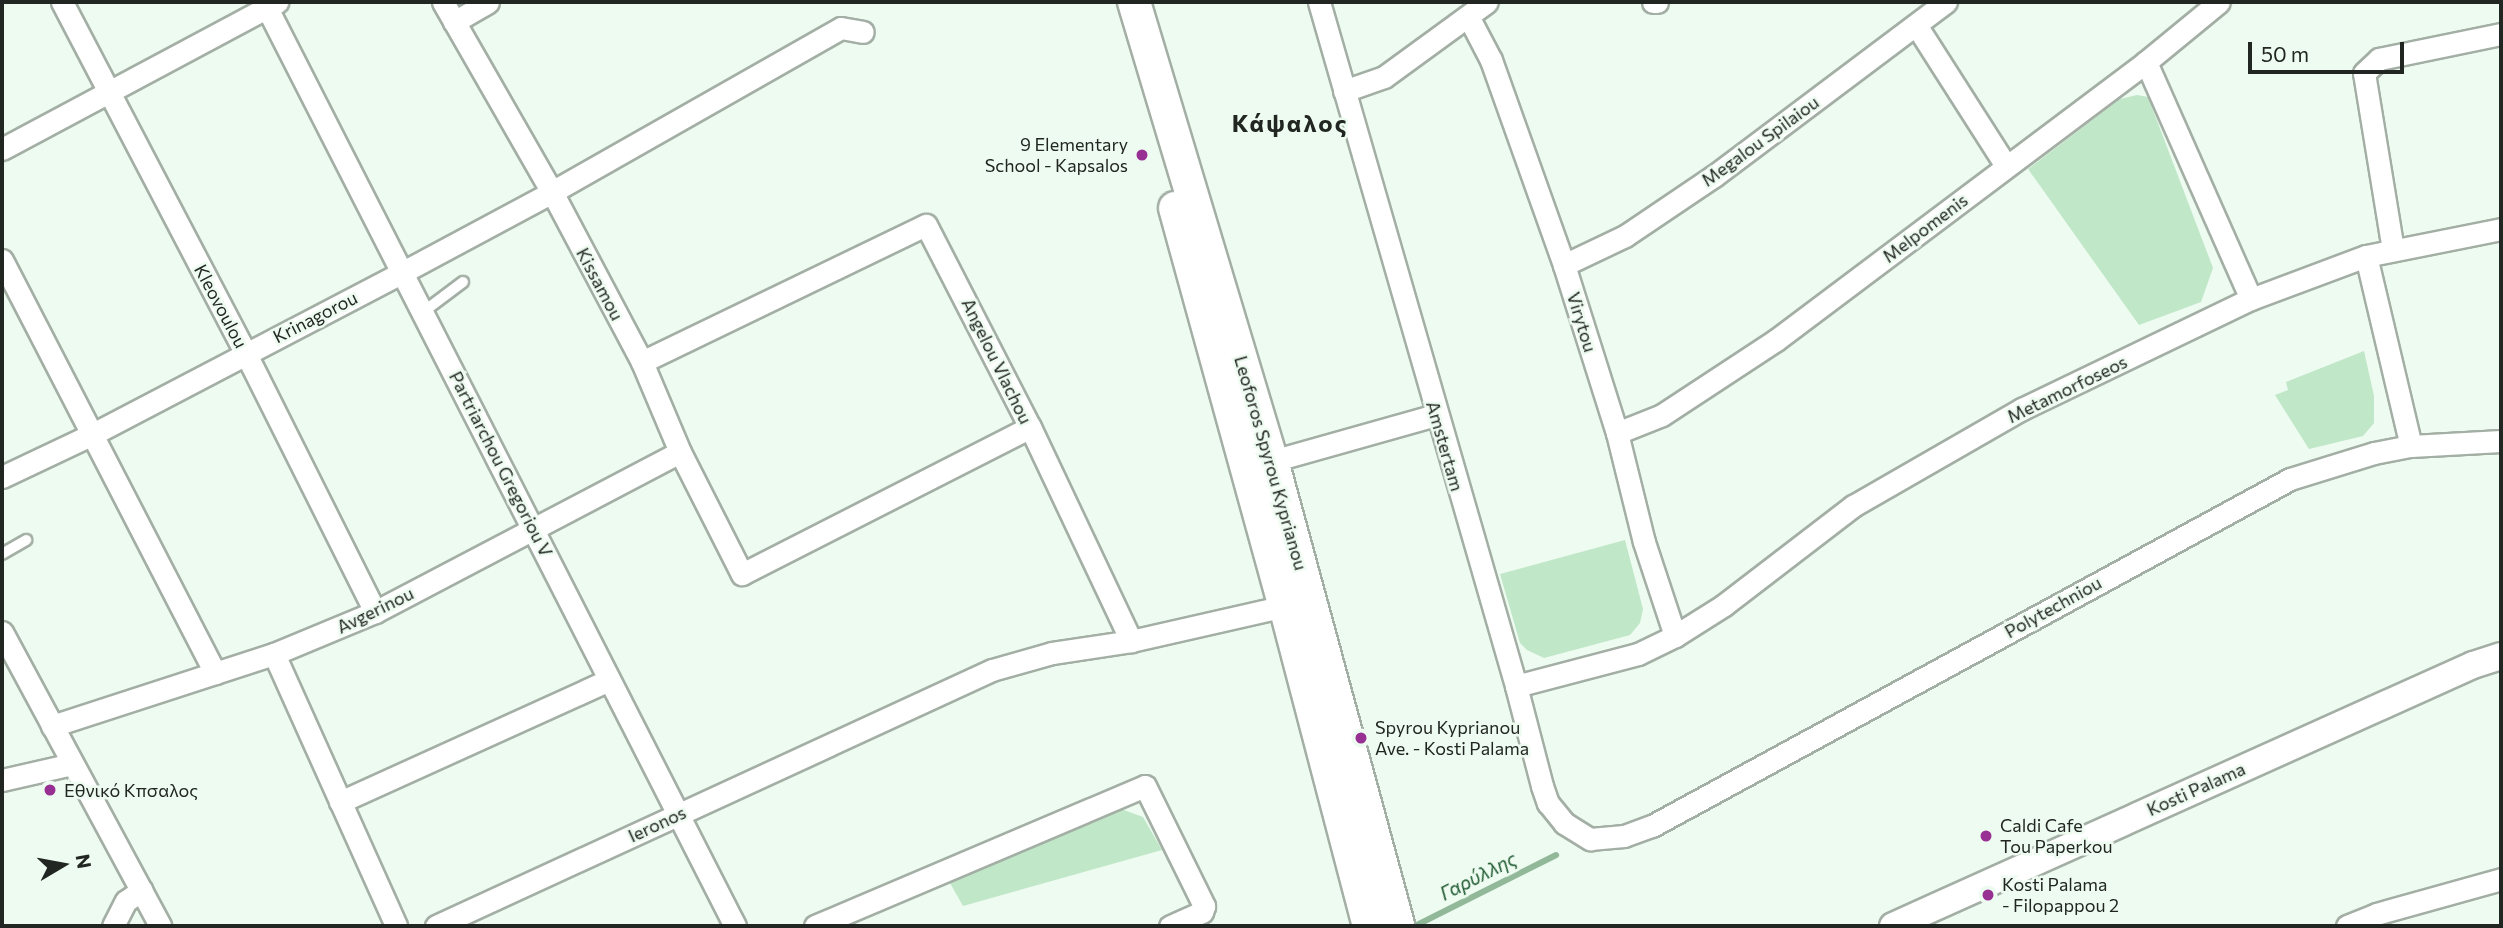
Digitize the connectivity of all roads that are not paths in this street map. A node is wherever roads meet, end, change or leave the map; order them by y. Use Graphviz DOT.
graph roads {
  1 [pos="62,2"];
  2 [pos="443,2"];
  3 [pos="488,2"];
  4 [pos="1117,2"];
  5 [pos="1134,2"];
  6 [pos="1319,2"];
  7 [pos="1487,2"];
  8 [pos="1946,2"];
  9 [pos="2220,2"];
  10 [pos="270,4"];
  11 [pos="1468,16"];
  12 [pos="454,22"];
  13 [pos="1916,25"];
  14 [pos="863,32"];
  15 [pos="2501,34"];
  16 [pos="2146,62"];
  17 [pos="108,91"];
  18 [pos="1344,91"];
  19 [pos="2,149"];
  20 [pos="2006,166"];
  21 [pos="552,192"];
  22 [pos="2501,229"];
  23 [pos="2393,250"];
  24 [pos="2366,256"];
  25 [pos="2,260"];
  26 [pos="1564,265"];
  27 [pos="403,272"];
  28 [pos="463,282"];
  29 [pos="2251,299"];
  30 [pos="423,312"];
  31 [pos="245,352"];
  32 [pos="642,362"];
  33 [pos="1436,415"];
  34 [pos="1030,427"];
  35 [pos="93,433"];
  36 [pos="1617,433"];
  37 [pos="2501,441"];
  38 [pos="2411,446"];
  39 [pos="680,452"];
  40 [pos="1272,461"];
  41 [pos="2,477"];
  42 [pos="534,528"];
  43 [pos="26,540"];
  44 [pos="2,554"];
  45 [pos="1285,606"];
  46 [pos="375,612"];
  47 [pos="2,632"];
  48 [pos="1675,636"];
  49 [pos="1131,641"];
  50 [pos="274,654"];
  51 [pos="2501,656"];
  52 [pos="215,673"];
  53 [pos="609,680"];
  54 [pos="1516,686"];
  55 [pos="52,726"];
  56 [pos="72,764"];
  57 [pos="2,780"];
  58 [pos="340,802"];
  59 [pos="678,815"];
  60 [pos="1625,836"];
  61 [pos="2501,879"];
  62 [pos="142,890"];
  63 [pos="113,926"];
  64 [pos="160,926"];
  65 [pos="396,926"];
  66 [pos="436,926"];
  67 [pos="735,926"];
  68 [pos="814,926"];
  69 [pos="1170,926"];
  70 [pos="1369,926"];
  71 [pos="1398,926"];
  72 [pos="1893,926"];
  73 [pos="2347,926"];
  1 -- 17 [label="street, Kleovoulou"];
  2 -- 12 [label="street, Kissamou"];
  3 -- 12 [label="street"];
  4 -- 45 [label="main road, Leoforos Spyrou Kyprianou"];
  5 -- 40 [label="main road, Leoforos Spyrou Kyprianou"];
  6 -- 18 [label="street, Amstertam"];
  7 -- 11 [label="street"];
  8 -- 13 [label="street, Megalou Spilaiou"];
  9 -- 16 [label="street, Melpomenis"];
  10 -- 17 [label="street"];
  10 -- 27 [label="street, Partriarchou Gregoriou V"];
  11 -- 18 [label="street"];
  11 -- 26 [label="street, Virytou"];
  12 -- 21 [label="street, Kissamou"];
  13 -- 20 [label="street"];
  13 -- 26 [label="street, Megalou Spilaiou"];
  14 -- 21 [label="street, Krinagorou"];
  15 -- 23 [label="street"];
  16 -- 20 [label="street, Melpomenis"];
  16 -- 29 [label="street"];
  17 -- 19 [label="street"];
  17 -- 31 [label="street, Kleovoulou"];
  18 -- 33 [label="street, Amstertam"];
  20 -- 36 [label="street, Melpomenis"];
  21 -- 27 [label="street, Krinagorou"];
  21 -- 32 [label="street, Kissamou"];
  22 -- 23 [label="street, Metamorfoseos"];
  23 -- 24 [label="street, Metamorfoseos"];
  24 -- 29 [label="street, Metamorfoseos"];
  24 -- 38 [label="street"];
  25 -- 35 [label="street"];
  26 -- 36 [label="street, Virytou"];
  27 -- 30 [label="street, Partriarchou Gregoriou V"];
  27 -- 31 [label="street, Krinagorou"];
  28 -- 30 [label="lane"];
  29 -- 48 [label="street, Metamorfoseos"];
  30 -- 42 [label="street, Partriarchou Gregoriou V"];
  31 -- 35 [label="street, Krinagorou"];
  31 -- 46 [label="street, Kleovoulou"];
  32 -- 34 [label="street, Angelou Vlachou"];
  32 -- 39 [label="street, Kissamou"];
  33 -- 40 [label="street"];
  33 -- 54 [label="street, Amstertam"];
  34 -- 39 [label="street, Kissamou"];
  34 -- 49 [label="street, Angelou Vlachou"];
  35 -- 41 [label="street, Krinagorou"];
  35 -- 52 [label="street"];
  36 -- 48 [label="street, Virytou"];
  37 -- 38 [label="street, Polytechniou"];
  38 -- 60 [label="street, Polytechniou"];
  39 -- 42 [label="street, Avgerinou"];
  40 -- 71 [label="main road, Leoforos Spyrou Kyprianou"];
  42 -- 46 [label="street, Avgerinou"];
  42 -- 53 [label="street, Partriarchou Gregoriou V"];
  43 -- 44 [label="lane"];
  45 -- 49 [label="street"];
  45 -- 70 [label="main road, Leoforos Spyrou Kyprianou"];
  46 -- 50 [label="street, Avgerinou"];
  47 -- 55 [label="street"];
  48 -- 54 [label="street, Metamorfoseos"];
  49 -- 59 [label="street, Ieronos"];
  50 -- 52 [label="street, Avgerinou"];
  50 -- 58 [label="street"];
  51 -- 72 [label="street, Kosti Palama"];
  52 -- 55 [label="street, Avgerinou"];
  53 -- 58 [label="street"];
  53 -- 59 [label="street, Partriarchou Gregoriou V"];
  54 -- 60 [label="street, Amstertam"];
  55 -- 56 [label="street"];
  56 -- 57 [label="street"];
  56 -- 62 [label="street"];
  58 -- 65 [label="street"];
  59 -- 66 [label="street, Ieronos"];
  59 -- 67 [label="street, Partriarchou Gregoriou V"];
  61 -- 73 [label="street"];
  62 -- 63 [label="street"];
  62 -- 64 [label="street"];
  68 -- 69 [label="street"];
}
